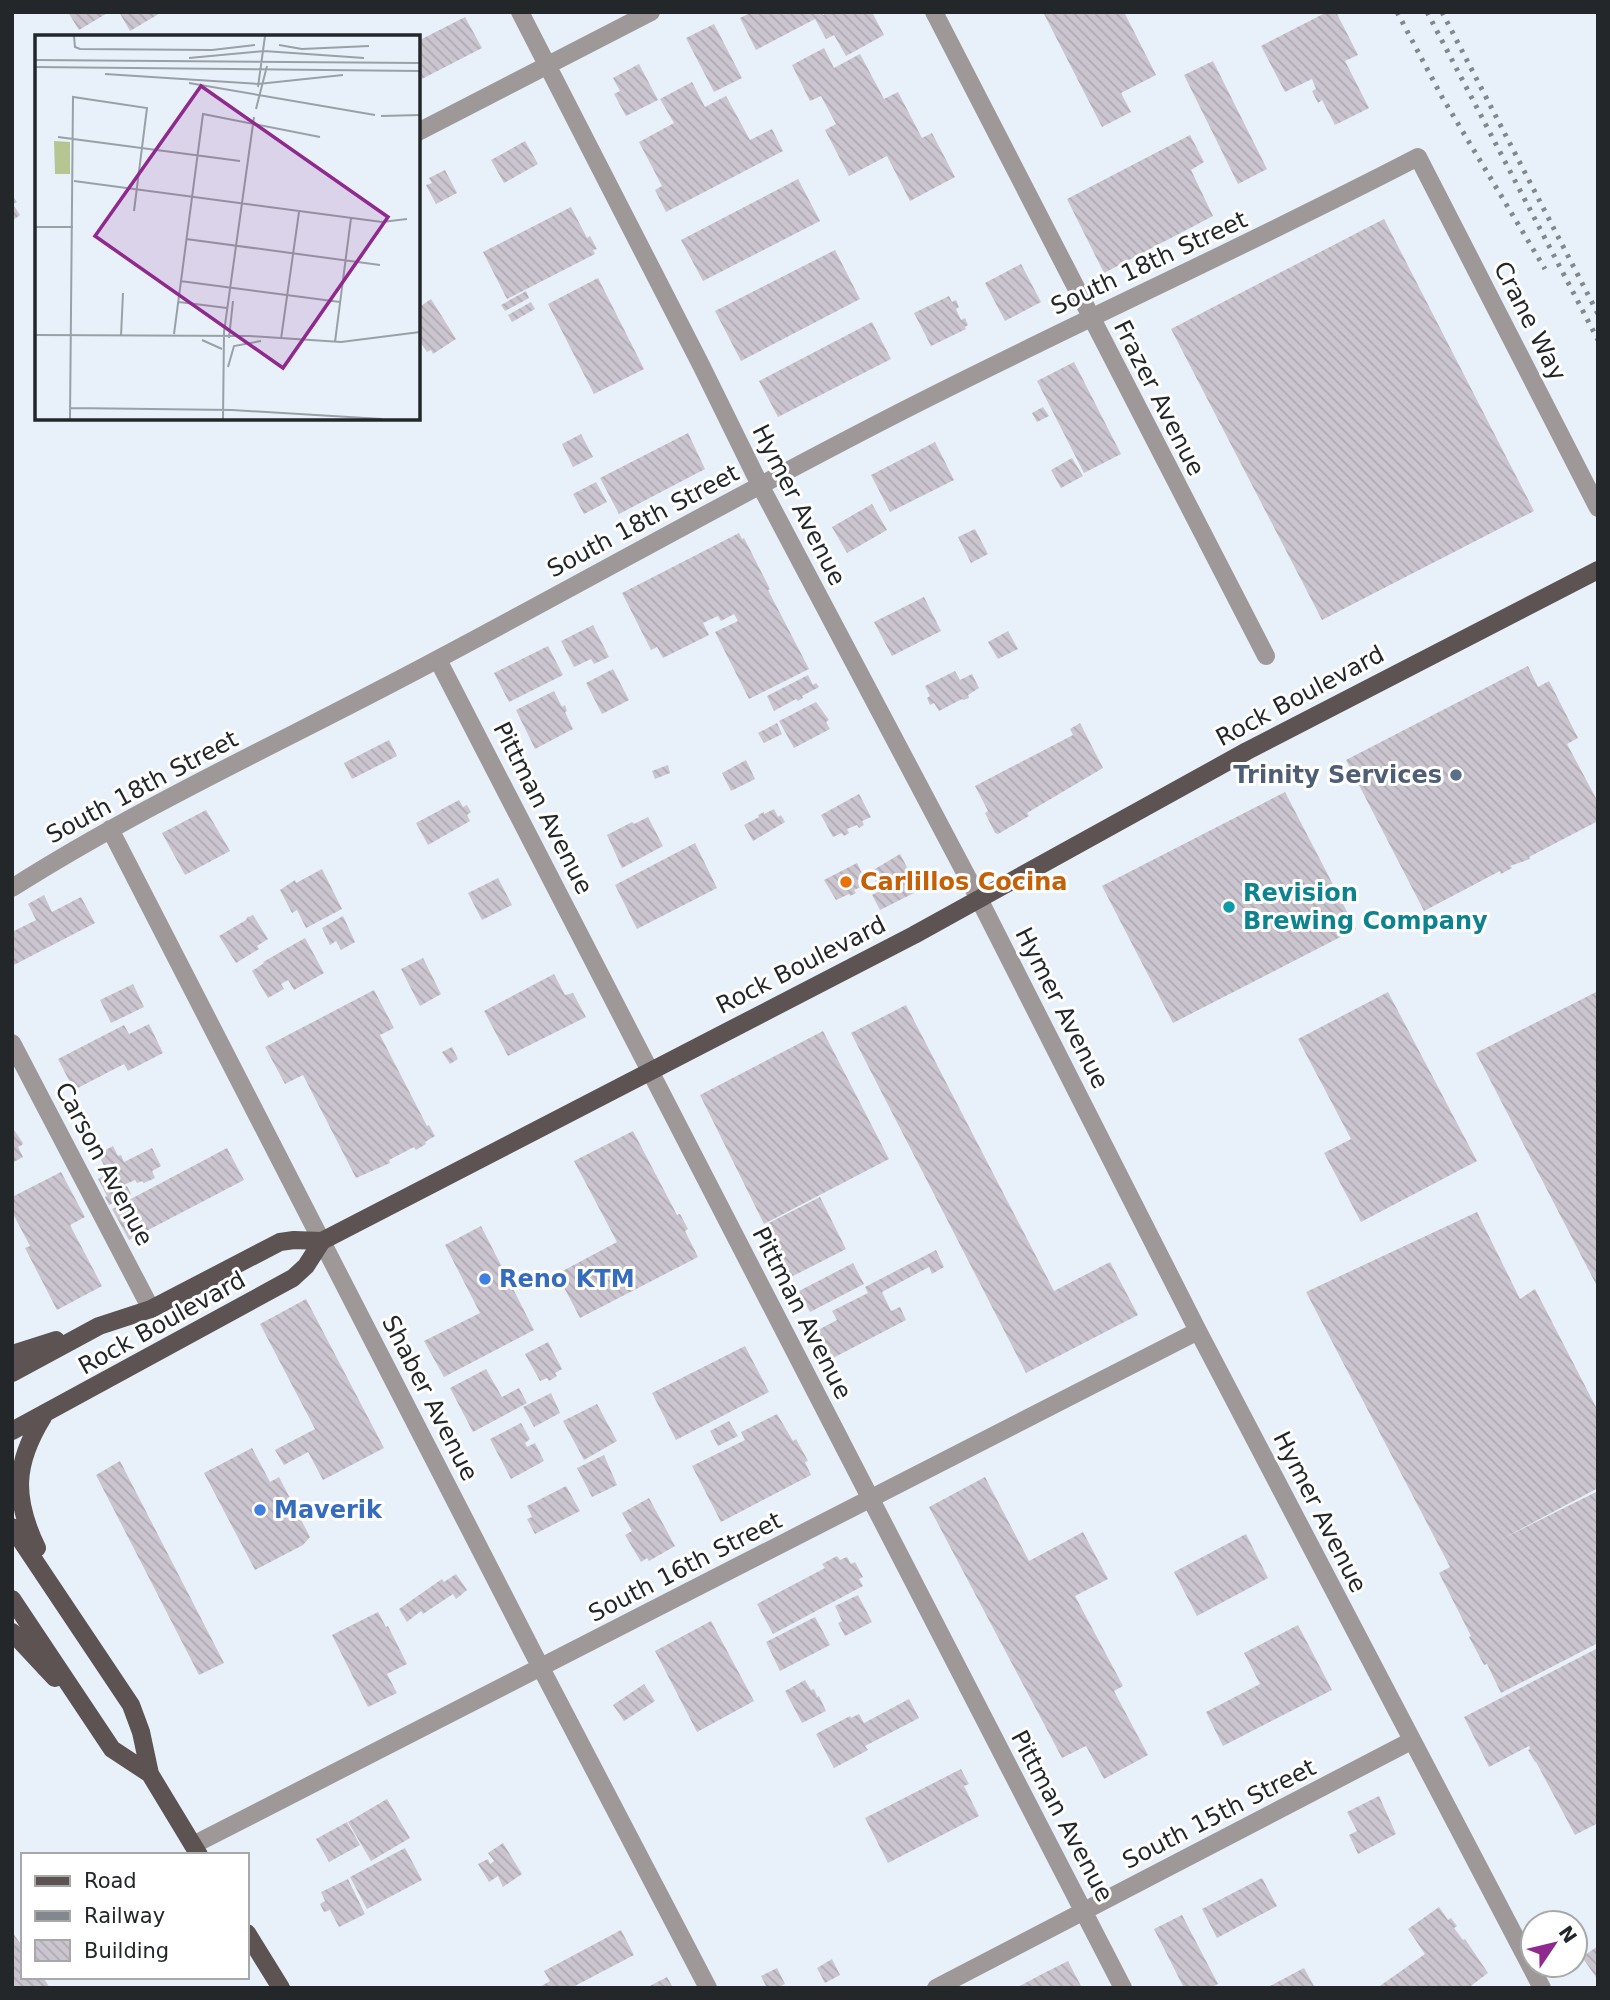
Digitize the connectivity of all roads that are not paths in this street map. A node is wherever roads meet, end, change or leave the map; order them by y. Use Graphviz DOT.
graph roads {
  1 [pos="520,12"];
  2 [pos="651,12"];
  3 [pos="934,12"];
  4 [pos="548,65"];
  5 [pos="420,131"];
  6 [pos="1418,157"];
  7 [pos="1090,317"];
  8 [pos="760,485"];
  9 [pos="1595,502"];
  10 [pos="1598,570"];
  11 [pos="1266,656"];
  12 [pos="438,660"];
  13 [pos="110,829"];
  14 [pos="12,888"];
  15 [pos="979,900"];
  16 [pos="12,1043"];
  17 [pos="651,1070"];
  18 [pos="322,1241"];
  19 [pos="152,1308"];
  20 [pos="99,1326"];
  21 [pos="1198,1331"];
  22 [pos="12,1354"];
  23 [pos="12,1373"];
  24 [pos="45,1415"];
  25 [pos="12,1431"];
  26 [pos="870,1500"];
  27 [pos="12,1527"];
  28 [pos="12,1599"];
  29 [pos="67,1608"];
  30 [pos="12,1632"];
  31 [pos="541,1668"];
  32 [pos="84,1707"];
  33 [pos="1411,1741"];
  34 [pos="149,1774"];
  35 [pos="196,1850"];
  36 [pos="1085,1912"];
  37 [pos="248,1935"];
  38 [pos="281,1988"];
  39 [pos="708,1988"];
  40 [pos="936,1988"];
  41 [pos="1123,1988"];
  42 [pos="1542,1988"];
  1 -- 4 [label="street, Hymer Avenue"];
  2 -- 4 [label="street"];
  3 -- 7 [label="street, Frazer Avenue"];
  4 -- 5 [label="street"];
  4 -- 8 [label="street, Hymer Avenue"];
  6 -- 7 [label="street, South 18th Street"];
  6 -- 9 [label="street, Crane Way"];
  7 -- 8 [label="street, South 18th Street"];
  7 -- 11 [label="street, Frazer Avenue"];
  8 -- 12 [label="street, South 18th Street"];
  8 -- 15 [label="street, Hymer Avenue"];
  10 -- 15 [label="main road, Rock Boulevard"];
  12 -- 13 [label="street, South 18th Street"];
  12 -- 17 [label="street, Pittman Avenue"];
  13 -- 14 [label="street, South 18th Street"];
  13 -- 18 [label="street, Shaber Avenue"];
  15 -- 17 [label="main road, Rock Boulevard"];
  15 -- 21 [label="street, Hymer Avenue"];
  16 -- 19 [label="street, Carson Avenue"];
  17 -- 18 [label="main road, Rock Boulevard"];
  17 -- 26 [label="street, Pittman Avenue"];
  18 -- 19 [label="main road, Rock Boulevard"];
  18 -- 24 [label="main road, Rock Boulevard"];
  18 -- 31 [label="street, Shaber Avenue"];
  19 -- 20 [label="main road, Rock Boulevard"];
  20 -- 22 [label="main road"];
  20 -- 23 [label="main road, Rock Boulevard"];
  21 -- 26 [label="street, South 16th Street"];
  21 -- 33 [label="street, Hymer Avenue"];
  24 -- 25 [label="main road, Rock Boulevard"];
  24 -- 29 [label="main road"];
  26 -- 31 [label="street, South 16th Street"];
  26 -- 36 [label="street, Pittman Avenue"];
  27 -- 29 [label="main road"];
  28 -- 32 [label="main road"];
  29 -- 34 [label="main road"];
  30 -- 32 [label="main road"];
  31 -- 35 [label="street, South 16th Street"];
  31 -- 39 [label="street, Shaber Avenue"];
  32 -- 34 [label="main road"];
  33 -- 36 [label="street, South 15th Street"];
  33 -- 42 [label="street, Hymer Avenue"];
  34 -- 35 [label="main road"];
  36 -- 40 [label="street, South 15th Street"];
  36 -- 41 [label="street, Pittman Avenue"];
  37 -- 38 [label="main road"];
}
